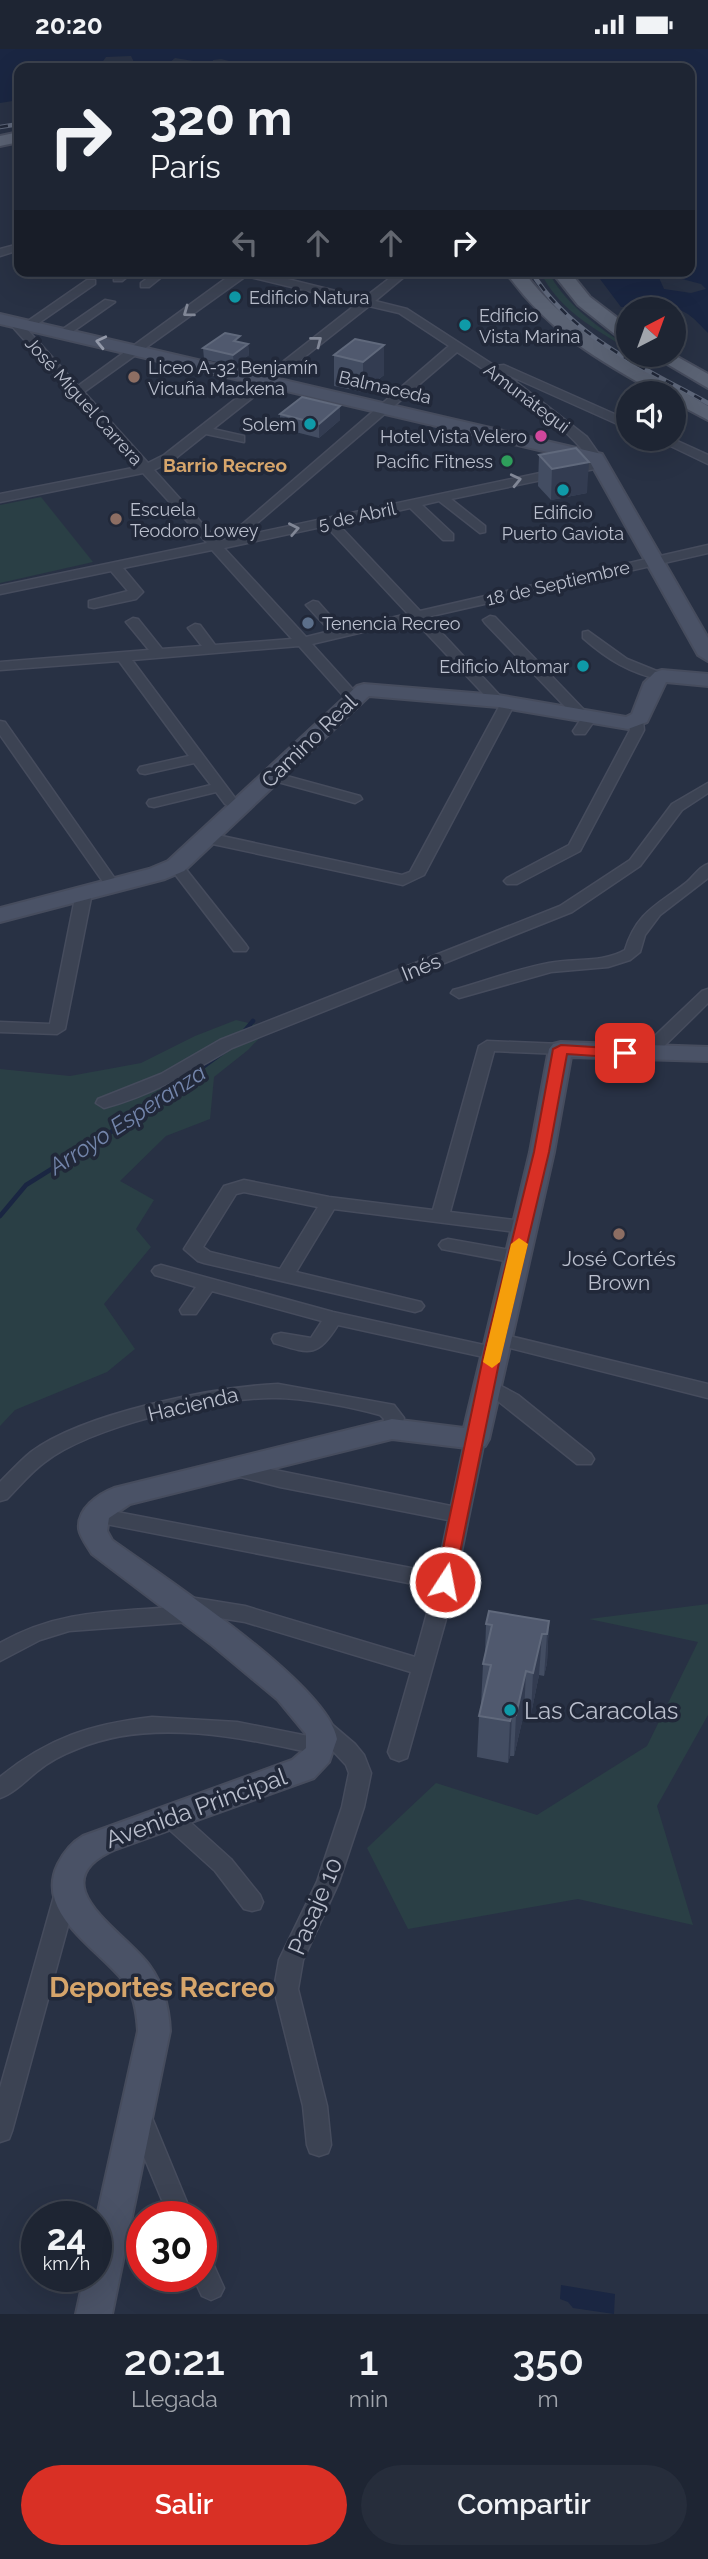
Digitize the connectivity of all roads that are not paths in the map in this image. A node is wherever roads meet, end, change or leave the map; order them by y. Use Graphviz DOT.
graph roads {
  1 [pos="121,277"];
  2 [pos="156,277"];
  3 [pos="235,277"];
  4 [pos="268,277"];
  5 [pos="398,277"];
  6 [pos="518,277"];
  7 [pos="565,277"];
  8 [pos="118,279"];
  9 [pos="91,282"];
  10 [pos="145,285"];
  11 [pos="368,301"];
  12 [pos="109,302"];
  13 [pos="14,322"];
  14 [pos="616,326"];
  15 [pos="64,334"];
  16 [pos="456,346"];
  17 [pos="135,350"];
  18 [pos="468,354"];
  19 [pos="682,367"];
  20 [pos="266,381"];
  21 [pos="651,381"];
  22 [pos="708,382"];
  23 [pos="77,393"];
  24 [pos="686,401"];
  25 [pos="383,408"];
  26 [pos="708,414"];
  27 [pos="616,419"];
  28 [pos="203,430"];
  29 [pos="240,439"];
  30 [pos="686,450"];
  31 [pos="708,460"];
  32 [pos="598,461"];
  33 [pos="145,469"];
  34 [pos="0,498"];
  35 [pos="443,498"];
  36 [pos="413,504"];
  37 [pos="330,522"];
  38 [pos="480,530"];
  39 [pos="448,537"];
  40 [pos="220,544"];
  41 [pos="708,549"];
  42 [pos="655,562"];
  43 [pos="114,566"];
  44 [pos="0,590"];
  45 [pos="94,604"];
  46 [pos="313,605"];
  47 [pos="418,615"];
  48 [pos="490,620"];
  49 [pos="132,622"];
  50 [pos="195,628"];
  51 [pos="339,633"];
  52 [pos="588,635"];
  53 [pos="302,642"];
  54 [pos="212,650"];
  55 [pos="159,654"];
  56 [pos="708,655"];
  57 [pos="123,657"];
  58 [pos="0,666"];
  59 [pos="662,676"];
  60 [pos="708,680"];
  61 [pos="352,698"];
  62 [pos="503,702"];
  63 [pos="584,721"];
  64 [pos="636,721"];
  65 [pos="0,725"];
  66 [pos="198,758"];
  67 [pos="145,771"];
  68 [pos="272,776"];
  69 [pos="220,787"];
  70 [pos="708,787"];
  71 [pos="355,799"];
  72 [pos="154,803"];
  73 [pos="239,807"];
  74 [pos="208,838"];
  75 [pos="176,866"];
  76 [pos="708,869"];
  77 [pos="512,880"];
  78 [pos="113,886"];
  79 [pos="84,893"];
  80 [pos="0,915"];
  81 [pos="240,948"];
  82 [pos="459,993"];
  83 [pos="708,994"];
  84 [pos="0,1027"];
  85 [pos="561,1049"];
  86 [pos="646,1054"];
  87 [pos="708,1054"];
  88 [pos="104,1103"];
  89 [pos="328,1203"];
  90 [pos="440,1217"];
  91 [pos="523,1227"];
  92 [pos="448,1245"];
  93 [pos="516,1257"];
  94 [pos="161,1271"];
  95 [pos="285,1275"];
  96 [pos="206,1284"];
  97 [pos="415,1306"];
  98 [pos="189,1310"];
  99 [pos="333,1318"];
  100 [pos="281,1339"];
  101 [pos="495,1346"];
  102 [pos="488,1386"];
  103 [pos="708,1391"];
  104 [pos="392,1429"];
  105 [pos="475,1439"];
  106 [pos="584,1459"];
  107 [pos="236,1469"];
  108 [pos="0,1494"];
  109 [pos="96,1514"];
  110 [pos="458,1515"];
  111 [pos="445,1582"];
  112 [pos="184,1609"];
  113 [pos="0,1653"];
  114 [pos="423,1668"];
  115 [pos="319,1736"];
  116 [pos="399,1752"];
  117 [pos="0,1789"];
  118 [pos="171,1818"];
  119 [pos="67,1889"];
  120 [pos="252,1902"];
  121 [pos="137,2109"];
  122 [pos="0,2131"];
  123 [pos="319,2145"];
  124 [pos="174,2201"];
  125 [pos="94,2314"];
  1 -- 8 [label="street"];
  2 -- 10 [label="street"];
  3 -- 17 [label="street, one-way"];
  4 -- 11 [label="street, Amunátegui"];
  5 -- 11 [label="street"];
  6 -- 21 [label="main road"];
  7 -- 14 [label="main road"];
  9 -- 13 [label="street"];
  11 -- 16 [label="street, Amunátegui"];
  20 -- 11 [label="street, one-way"];
  12 -- 15 [label="street"];
  13 -- 15 [label="street, Balmaceda"];
  13 -- 23 [label="street, José Miguel Carrera"];
  17 -- 15 [label="street, Balmaceda, one-way"];
  16 -- 18 [label="street, Amunátegui"];
  16 -- 25 [label="street"];
  17 -- 20 [label="street, Balmaceda"];
  17 -- 23 [label="street"];
  18 -- 27 [label="street"];
  18 -- 32 [label="street, Amunátegui"];
  19 -- 22 [label="main road"];
  20 -- 25 [label="street, Balmaceda"];
  20 -- 28 [label="street"];
  23 -- 33 [label="street, José Miguel Carrera"];
  24 -- 26 [label="main road"];
  25 -- 32 [label="street, Balmaceda"];
  25 -- 40 [label="street"];
  28 -- 29 [label="street"];
  28 -- 33 [label="street"];
  30 -- 31 [label="street"];
  35 -- 32 [label="street, 5 de Abril, one-way"];
  32 -- 42 [label="street, Amunátegui"];
  33 -- 34 [label="street"];
  33 -- 40 [label="street, José Miguel Carrera"];
  35 -- 36 [label="street, 5 de Abril"];
  35 -- 38 [label="street"];
  36 -- 37 [label="street, 5 de Abril"];
  36 -- 39 [label="street"];
  40 -- 37 [label="street, 5 de Abril, one-way"];
  37 -- 47 [label="street"];
  40 -- 43 [label="street, 5 de Abril"];
  40 -- 53 [label="street, José Miguel Carrera"];
  41 -- 42 [label="street, 18 de Septiembre"];
  42 -- 47 [label="street, 18 de Septiembre"];
  42 -- 56 [label="street, Amunátegui"];
  43 -- 44 [label="street, 5 de Abril"];
  43 -- 45 [label="street"];
  46 -- 51 [label="street"];
  47 -- 51 [label="street, 18 de Septiembre"];
  47 -- 62 [label="street"];
  48 -- 63 [label="street"];
  49 -- 55 [label="street"];
  50 -- 54 [label="street"];
  51 -- 53 [label="street, 18 de Septiembre"];
  52 -- 59 [label="street"];
  53 -- 54 [label="street, 18 de Septiembre"];
  53 -- 61 [label="street, José Miguel Carrera"];
  54 -- 55 [label="street, 18 de Septiembre"];
  55 -- 57 [label="street, 18 de Septiembre"];
  57 -- 58 [label="street, 18 de Septiembre"];
  57 -- 66 [label="street"];
  59 -- 60 [label="street"];
  59 -- 64 [label="street"];
  61 -- 62 [label="street, Camino Real"];
  61 -- 68 [label="street, Camino Real"];
  62 -- 63 [label="street, Camino Real"];
  62 -- 74 [label="street"];
  63 -- 64 [label="street, Camino Real"];
  64 -- 77 [label="street"];
  65 -- 78 [label="street"];
  66 -- 67 [label="street"];
  66 -- 69 [label="street"];
  68 -- 71 [label="street"];
  68 -- 73 [label="street, Camino Real"];
  69 -- 72 [label="street"];
  69 -- 73 [label="street"];
  70 -- 88 [label="street, Inés"];
  73 -- 74 [label="street, Camino Real"];
  74 -- 75 [label="street, Camino Real"];
  75 -- 78 [label="street, Camino Real"];
  75 -- 81 [label="street"];
  76 -- 82 [label="street"];
  78 -- 79 [label="street, Camino Real"];
  79 -- 80 [label="street, Camino Real"];
  79 -- 84 [label="street"];
  83 -- 86 [label="street"];
  85 -- 86 [label="street"];
  85 -- 90 [label="street"];
  85 -- 91 [label="street"];
  86 -- 87 [label="street"];
  89 -- 90 [label="street"];
  89 -- 95 [label="street"];
  89 -- 95 [label="street"];
  90 -- 91 [label="street"];
  91 -- 93 [label="street"];
  92 -- 93 [label="street"];
  93 -- 101 [label="street"];
  94 -- 96 [label="street"];
  95 -- 97 [label="street"];
  96 -- 98 [label="street"];
  96 -- 99 [label="street"];
  99 -- 100 [label="street"];
  99 -- 101 [label="street"];
  101 -- 102 [label="street"];
  101 -- 103 [label="street"];
  102 -- 105 [label="street"];
  102 -- 106 [label="street"];
  104 -- 105 [label="street"];
  104 -- 107 [label="street"];
  104 -- 108 [label="street, Hacienda"];
  105 -- 110 [label="street"];
  107 -- 109 [label="street"];
  107 -- 110 [label="street"];
  109 -- 111 [label="street"];
  109 -- 112 [label="street"];
  110 -- 111 [label="street"];
  111 -- 114 [label="street"];
  112 -- 113 [label="street"];
  112 -- 114 [label="street"];
  112 -- 115 [label="street"];
  114 -- 116 [label="street"];
  115 -- 117 [label="street"];
  115 -- 118 [label="street, Avenida Principal"];
  115 -- 123 [label="street, Pasaje 10"];
  118 -- 119 [label="street, Avenida Principal"];
  118 -- 120 [label="street"];
  119 -- 121 [label="street"];
  119 -- 122 [label="street"];
  121 -- 124 [label="street"];
  121 -- 125 [label="street"];
}
